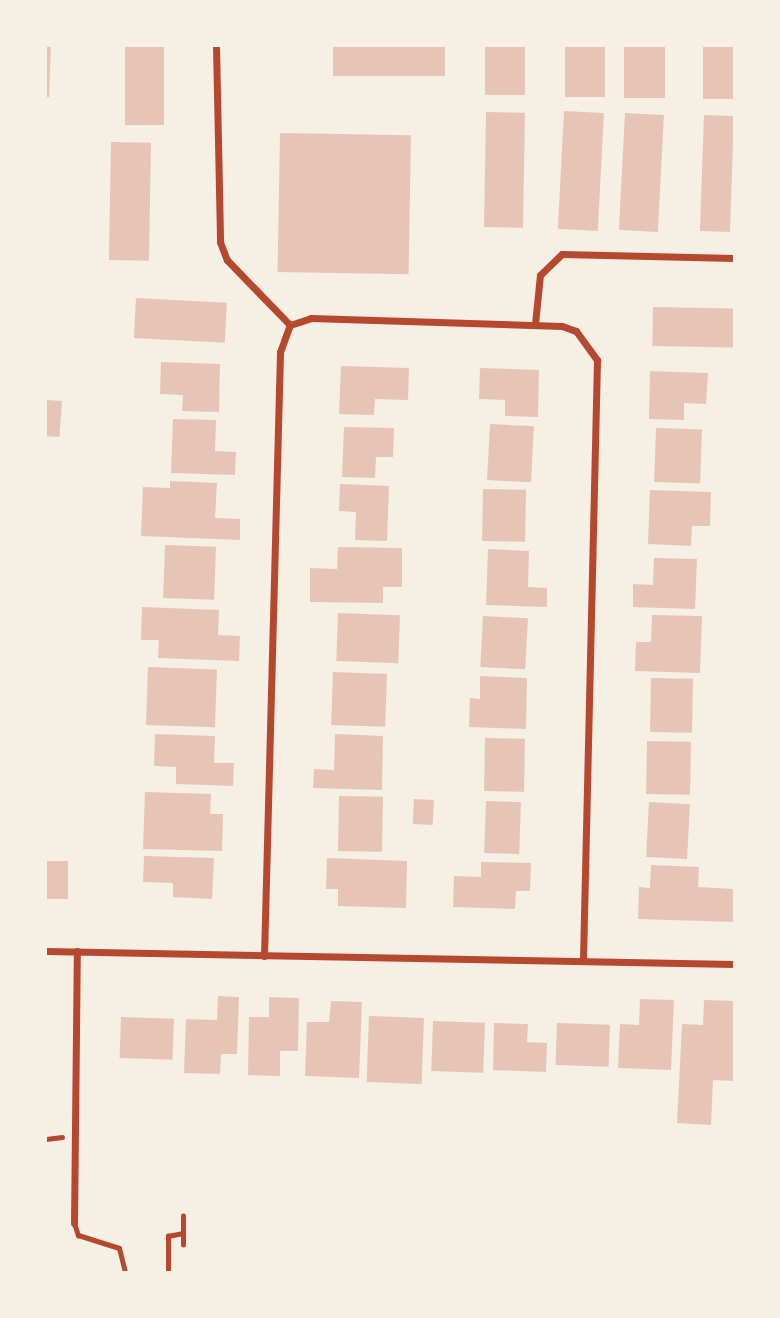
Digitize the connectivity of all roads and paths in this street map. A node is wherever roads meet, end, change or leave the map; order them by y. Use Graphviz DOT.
graph roads {
  1 [pos="216,46"];
  2 [pos="734,258"];
  3 [pos="535,324"];
  4 [pos="290,325"];
  5 [pos="46,951"];
  6 [pos="77,951"];
  7 [pos="264,956"];
  8 [pos="583,960"];
  9 [pos="734,964"];
  10 [pos="183,1216"];
  11 [pos="74,1223"];
  12 [pos="183,1233"];
  13 [pos="183,1245"];
  14 [pos="125,1272"];
  15 [pos="168,1272"];
  1 -- 4 [label="street"];
  2 -- 3 [label="street"];
  3 -- 4 [label="street"];
  3 -- 8 [label="street"];
  4 -- 7 [label="street"];
  5 -- 6 [label="street"];
  6 -- 7 [label="street"];
  6 -- 11 [label="street"];
  7 -- 8 [label="street"];
  8 -- 9 [label="street"];
  10 -- 12 [label="path"];
  11 -- 14 [label="lane"];
  12 -- 13 [label="path"];
  12 -- 15 [label="path"];
}
